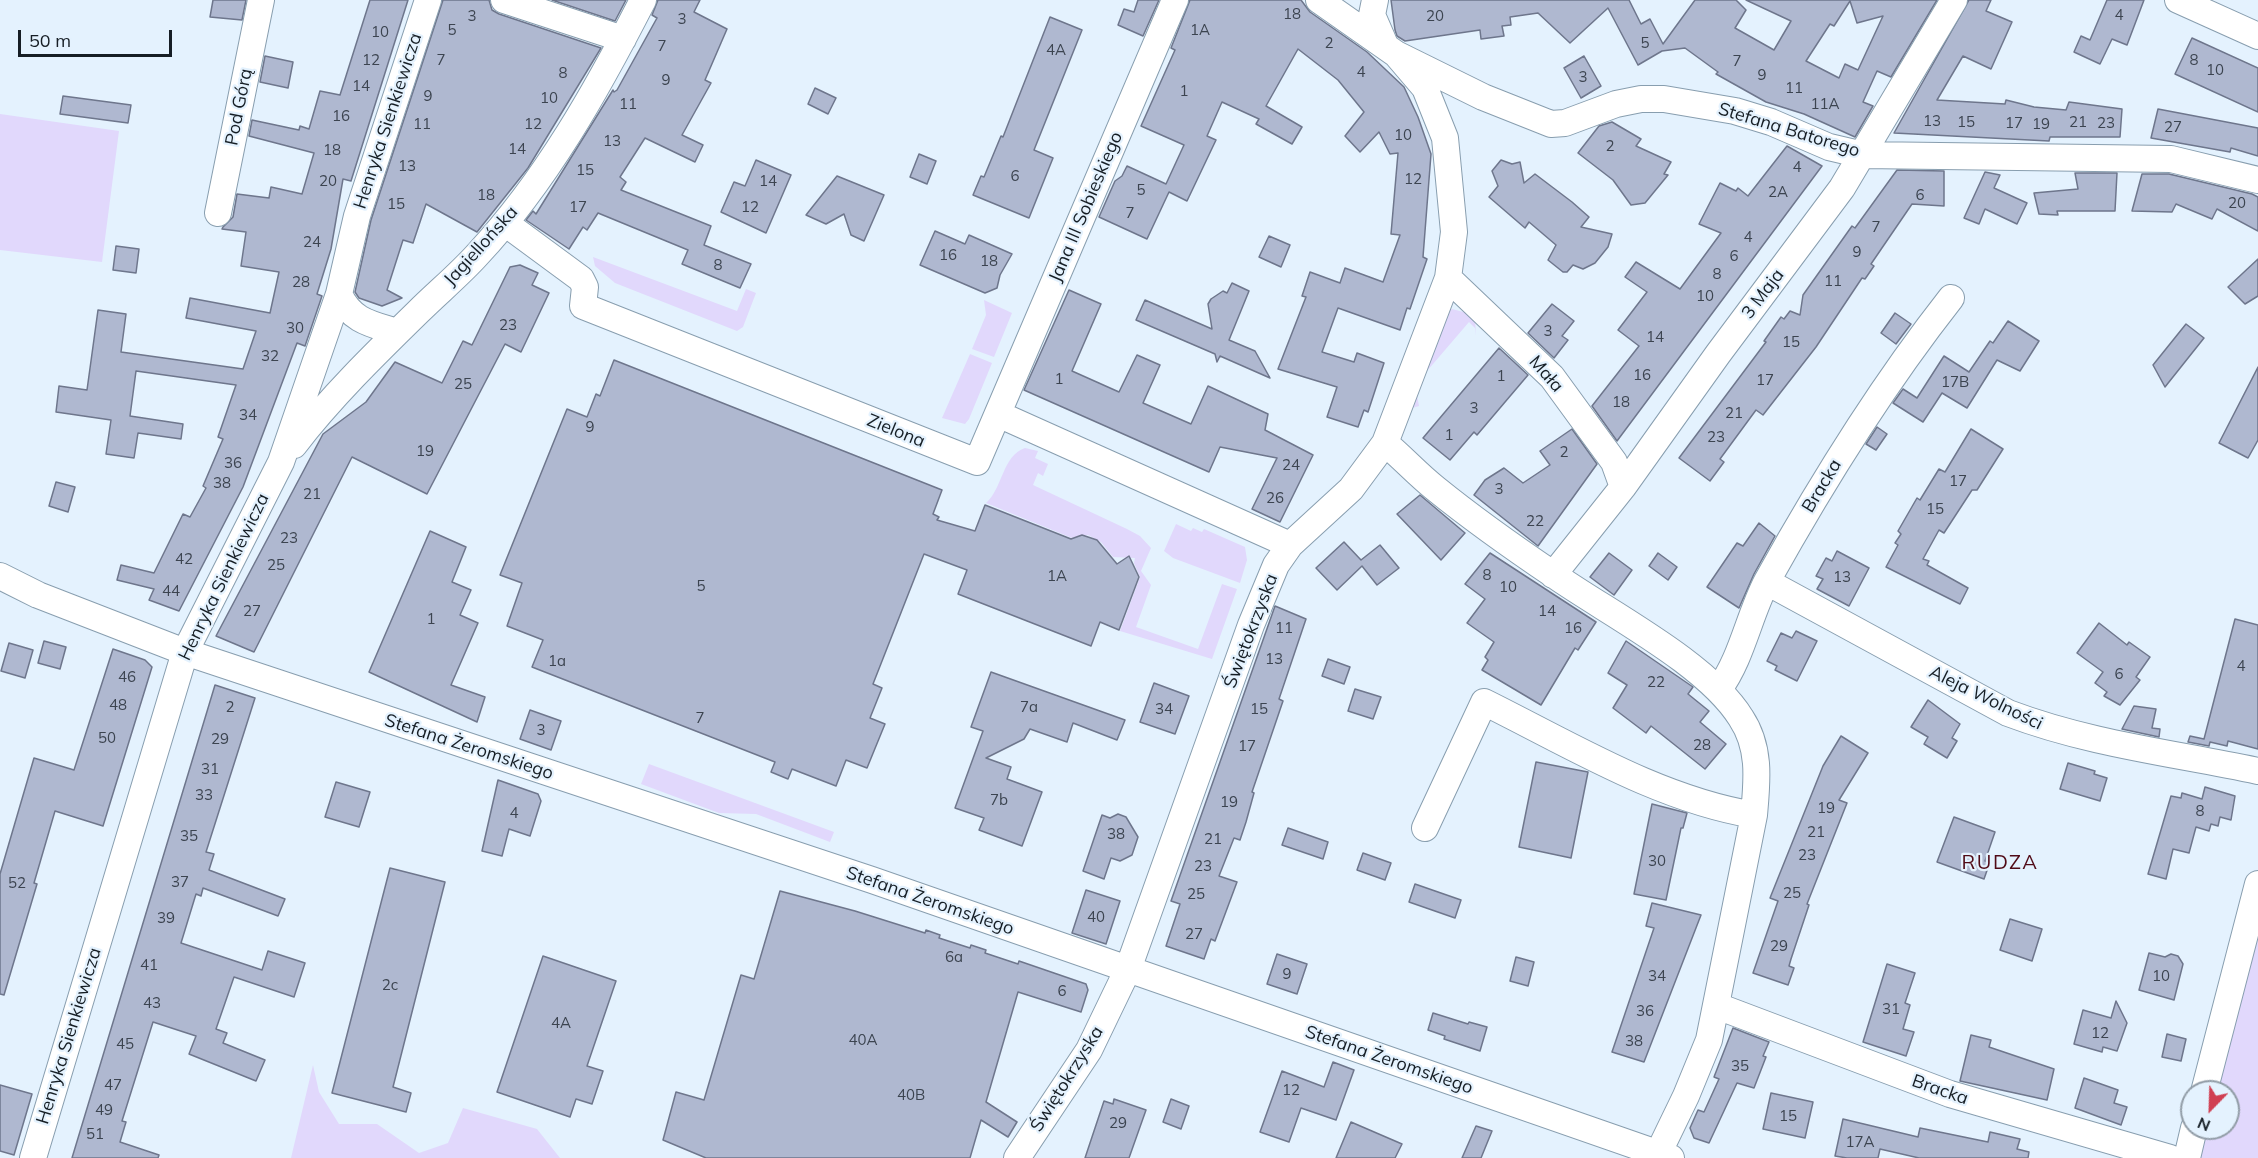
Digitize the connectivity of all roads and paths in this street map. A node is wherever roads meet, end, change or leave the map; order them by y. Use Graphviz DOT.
graph roads {
  1 [pos="261,0"];
  2 [pos="428,0"];
  3 [pos="504,0"];
  4 [pos="643,0"];
  5 [pos="1175,0"];
  6 [pos="1319,0"];
  7 [pos="1375,0"];
  8 [pos="1954,0"];
  9 [pos="2178,0"];
  10 [pos="2258,36"];
  11 [pos="623,39"];
  12 [pos="1390,49"];
  13 [pos="1483,97"];
  14 [pos="1445,138"];
  15 [pos="1863,155"];
  16 [pos="2258,180"];
  17 [pos="218,213"];
  18 [pos="506,223"];
  19 [pos="1448,278"];
  20 [pos="339,294"];
  21 [pos="1951,298"];
  22 [pos="397,332"];
  23 [pos="998,414"];
  24 [pos="1385,443"];
  25 [pos="281,462"];
  26 [pos="1623,487"];
  27 [pos="1290,545"];
  28 [pos="1553,575"];
  29 [pos="0,576"];
  30 [pos="1767,582"];
  31 [pos="185,652"];
  32 [pos="1719,689"];
  33 [pos="2258,771"];
  34 [pos="1754,815"];
  35 [pos="1425,828"];
  36 [pos="2258,884"];
  37 [pos="1128,969"];
  38 [pos="1716,1006"];
  39 [pos="2207,1080"];
  40 [pos="2191,1140"];
  41 [pos="1661,1156"];
  42 [pos="33,1158"];
  43 [pos="1017,1158"];
  44 [pos="2170,1158"];
  45 [pos="2187,1158"];
  1 -- 17 [label="street, Pod Górą"];
  2 -- 20 [label="street, Henryka Sienkiewicza"];
  3 -- 11 [label="street"];
  4 -- 11 [label="street, Jagiellońska"];
  5 -- 23 [label="street, Jana III Sobieskiego"];
  6 -- 12 [label="street, Stefana Batorego"];
  7 -- 12 [label="street"];
  8 -- 15 [label="street, 3 Maja"];
  9 -- 10 [label="street"];
  11 -- 18 [label="street, Jagiellońska"];
  12 -- 13 [label="street, Stefana Batorego"];
  12 -- 14 [label="street, Świętokrzyska"];
  13 -- 14 [label="street"];
  13 -- 15 [label="street, Stefana Batorego"];
  14 -- 19 [label="street, Świętokrzyska"];
  15 -- 16 [label="street, Stefana Batorego"];
  15 -- 26 [label="street, 3 Maja"];
  18 -- 22 [label="street, Jagiellońska"];
  18 -- 23 [label="street, Zielona"];
  19 -- 24 [label="street, Świętokrzyska"];
  19 -- 26 [label="street, Mała"];
  20 -- 22 [label="street"];
  20 -- 25 [label="street, Henryka Sienkiewicza"];
  21 -- 30 [label="street, Bracka"];
  22 -- 25 [label="street, Jagiellońska"];
  23 -- 27 [label="street"];
  24 -- 27 [label="street, Świętokrzyska"];
  24 -- 28 [label="street"];
  25 -- 31 [label="street, Henryka Sienkiewicza"];
  26 -- 28 [label="street, 3 Maja"];
  27 -- 37 [label="street, Świętokrzyska"];
  28 -- 32 [label="street"];
  29 -- 31 [label="street, Stefana Żeromskiego"];
  30 -- 32 [label="street, Bracka"];
  30 -- 33 [label="street, Aleja Wolności"];
  31 -- 37 [label="street, Stefana Żeromskiego"];
  31 -- 42 [label="street, Henryka Sienkiewicza"];
  32 -- 34 [label="street"];
  34 -- 35 [label="street"];
  34 -- 38 [label="street"];
  36 -- 39 [label="street"];
  37 -- 41 [label="street, Stefana Żeromskiego"];
  37 -- 43 [label="street, Świętokrzyska"];
  38 -- 41 [label="street"];
  38 -- 44 [label="street, Bracka"];
  40 -- 45 [label="street"];
}
